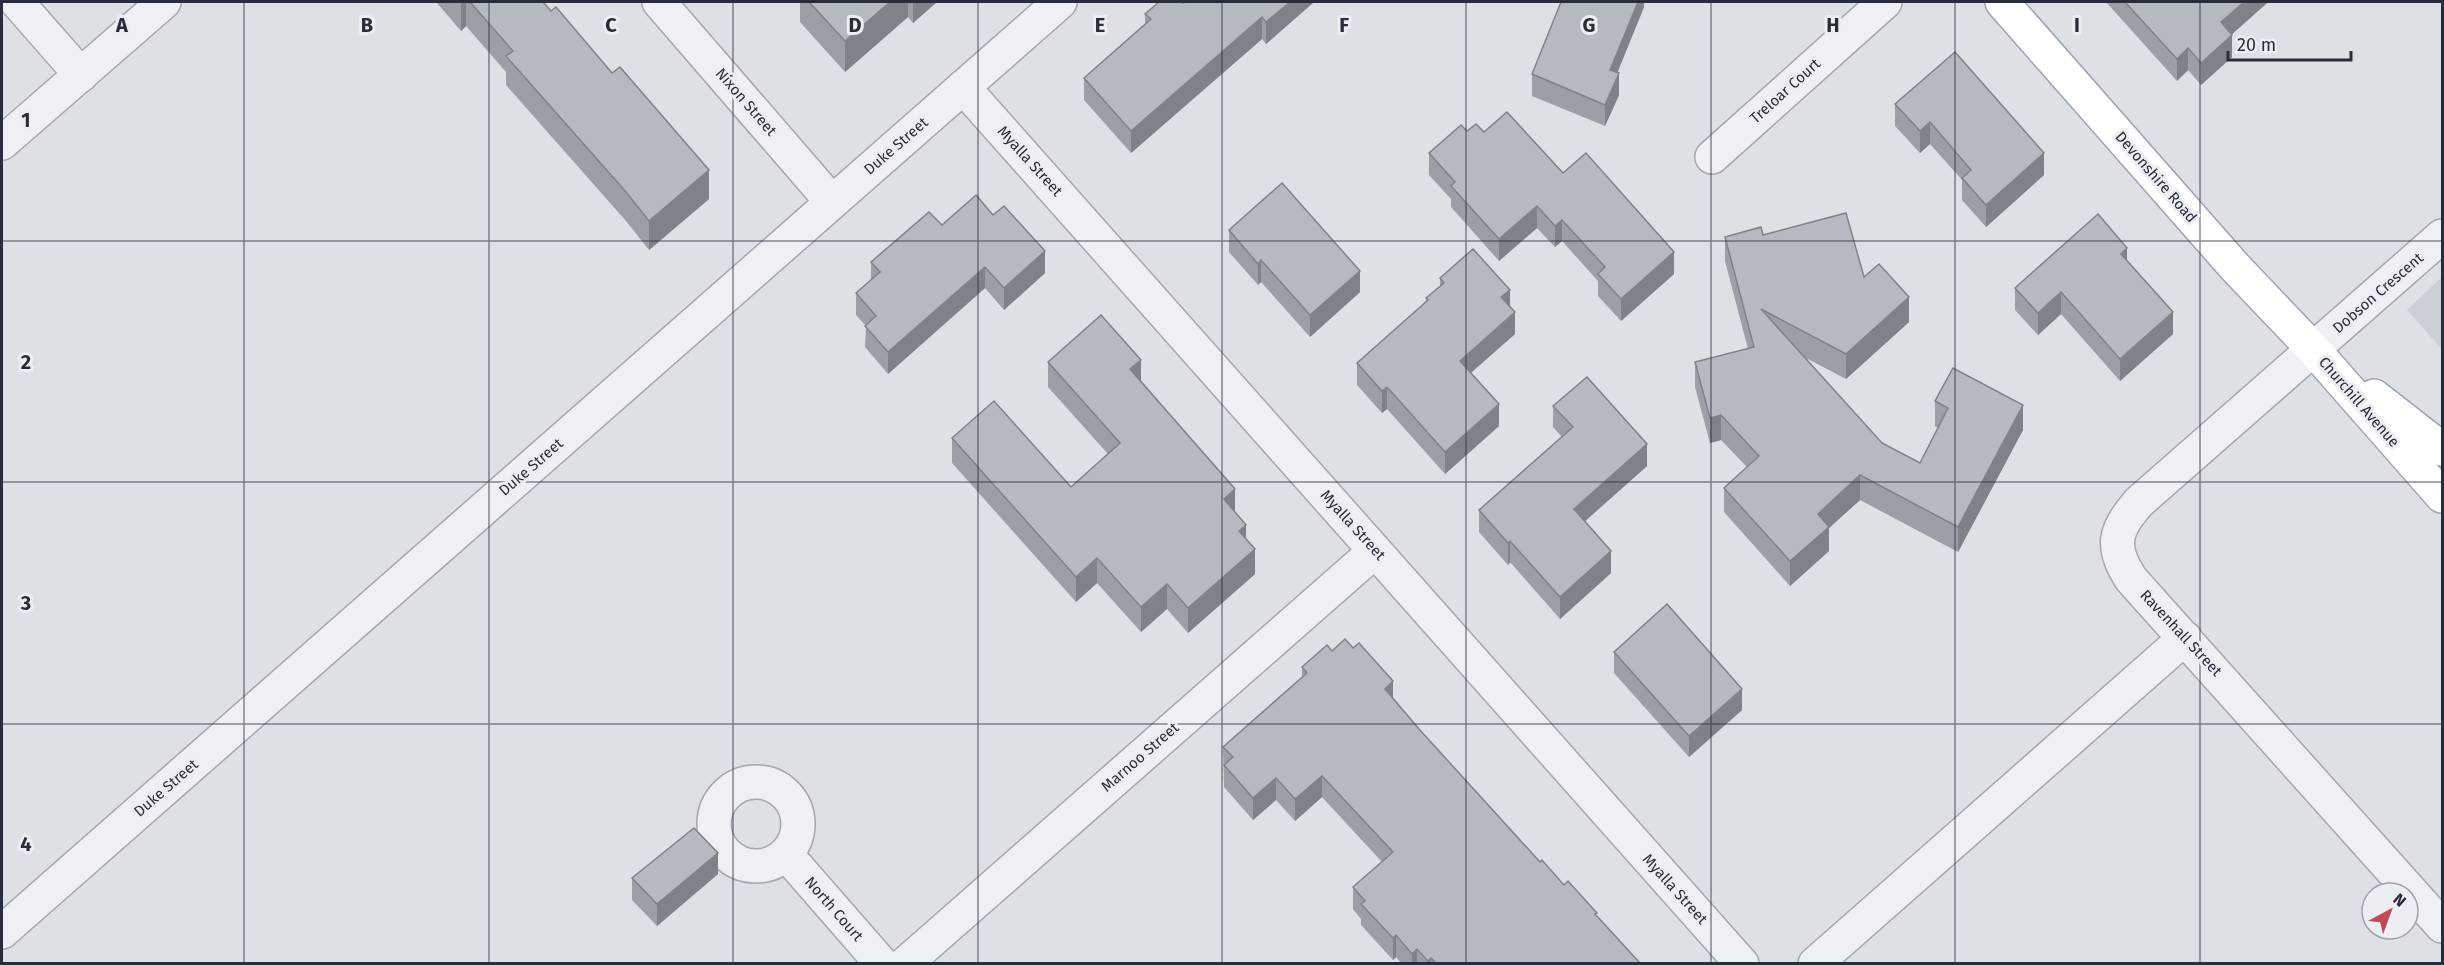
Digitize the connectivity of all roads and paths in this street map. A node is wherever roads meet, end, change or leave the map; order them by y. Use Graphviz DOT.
graph roads {
  1 [pos="17,2"];
  2 [pos="164,2"];
  3 [pos="659,2"];
  4 [pos="1060,2"];
  5 [pos="1885,2"];
  6 [pos="2002,2"];
  7 [pos="81,75"];
  8 [pos="963,87"];
  9 [pos="2,143"];
  10 [pos="1712,157"];
  11 [pos="832,202"];
  12 [pos="2442,236"];
  13 [pos="2313,349"];
  14 [pos="2442,449"];
  15 [pos="2442,496"];
  16 [pos="1375,551"];
  17 [pos="2185,638"];
  18 [pos="786,854"];
  19 [pos="2442,926"];
  20 [pos="2,932"];
  21 [pos="882,963"];
  22 [pos="905,963"];
  23 [pos="1742,963"];
  24 [pos="1815,963"];
  1 -- 7 [label="street"];
  2 -- 7 [label="street"];
  3 -- 11 [label="street, Nixon Street"];
  4 -- 8 [label="street, Duke Street"];
  5 -- 10 [label="street, Treloar Court"];
  6 -- 13 [label="main road, Devonshire Road"];
  7 -- 9 [label="street"];
  8 -- 11 [label="street, Duke Street"];
  8 -- 16 [label="street, Myalla Street"];
  11 -- 20 [label="street, Duke Street"];
  12 -- 13 [label="street, Dobson Crescent"];
  13 -- 14 [label="main road, Churchill Avenue"];
  13 -- 15 [label="main road, Churchill Avenue"];
  13 -- 17 [label="street, Ravenhall Street"];
  16 -- 22 [label="street, Marnoo Street"];
  16 -- 23 [label="street, Myalla Street"];
  17 -- 19 [label="street, Ravenhall Street"];
  17 -- 24 [label="street"];
  18 -- 21 [label="street, North Court"];
}
